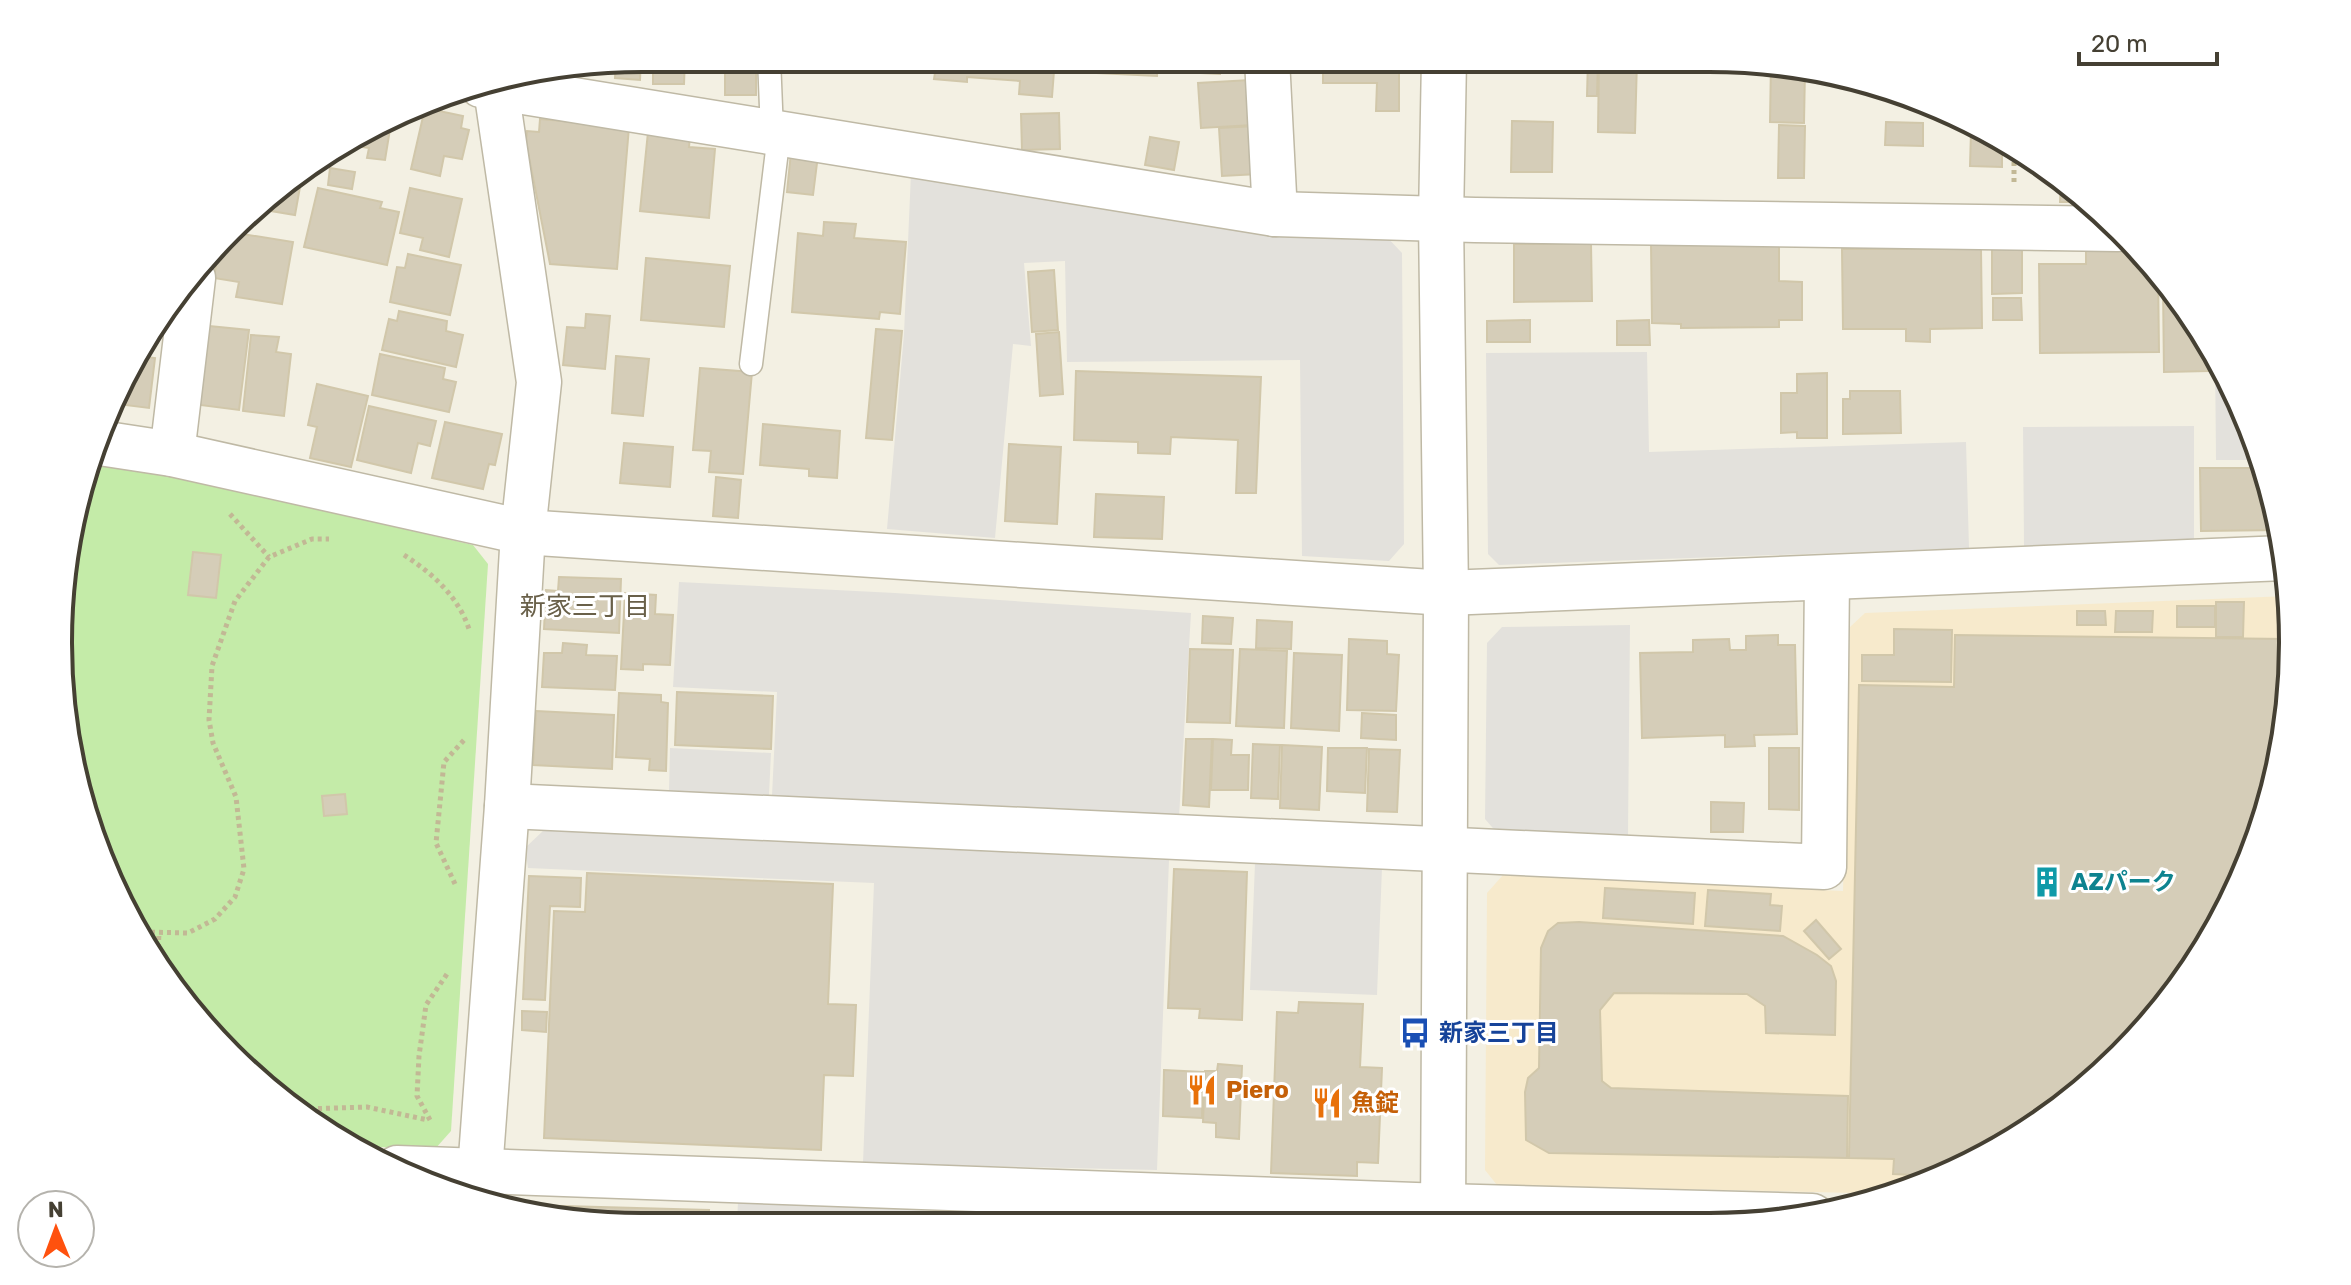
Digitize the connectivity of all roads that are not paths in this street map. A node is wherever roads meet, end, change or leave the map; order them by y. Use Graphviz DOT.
graph roads {
  1 [pos="770,72"];
  2 [pos="1268,72"];
  3 [pos="1444,72"];
  4 [pos="508,88"];
  5 [pos="491,92"];
  6 [pos="776,133"];
  7 [pos="1275,214"];
  8 [pos="1441,219"];
  9 [pos="2101,229"];
  10 [pos="191,294"];
  11 [pos="751,364"];
  12 [pos="108,444"];
  13 [pos="172,454"];
  14 [pos="523,532"];
  15 [pos="2272,559"];
  16 [pos="1827,578"];
  17 [pos="1446,593"];
  18 [pos="507,806"];
  19 [pos="1443,849"];
  20 [pos="451,1180"];
  21 [pos="478,1186"];
  22 [pos="1376,1213"];
  23 [pos="1443,1213"];
  1 -- 6 [label="lane"];
  2 -- 7 [label="street"];
  3 -- 8 [label="street"];
  4 -- 6 [label="street"];
  5 -- 14 [label="street"];
  6 -- 7 [label="street"];
  6 -- 11 [label="lane"];
  7 -- 8 [label="street"];
  8 -- 9 [label="street"];
  8 -- 17 [label="street"];
  10 -- 13 [label="street"];
  12 -- 13 [label="street"];
  13 -- 14 [label="street"];
  14 -- 17 [label="street"];
  14 -- 18 [label="street"];
  15 -- 16 [label="street"];
  16 -- 17 [label="street"];
  16 -- 19 [label="street"];
  17 -- 19 [label="street"];
  18 -- 19 [label="street"];
  18 -- 21 [label="street"];
  19 -- 23 [label="street"];
  20 -- 21 [label="street"];
  21 -- 22 [label="street"];
}
